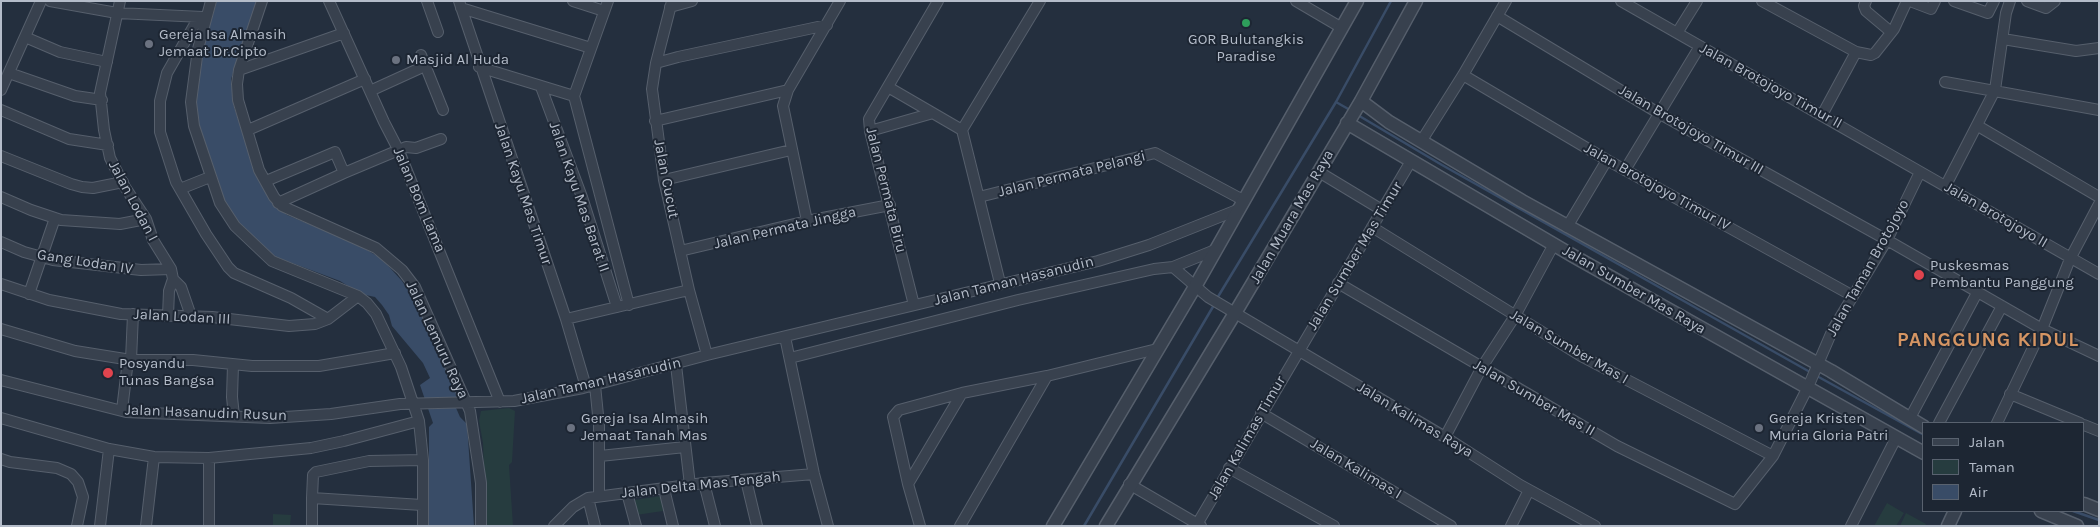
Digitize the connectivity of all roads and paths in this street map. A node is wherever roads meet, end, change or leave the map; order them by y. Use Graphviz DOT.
graph roads {
  1 [pos="40,1"];
  2 [pos="50,1"];
  3 [pos="120,1"];
  4 [pos="211,1"];
  5 [pos="329,1"];
  6 [pos="426,1"];
  7 [pos="573,1"];
  8 [pos="692,1"];
  9 [pos="840,1"];
  10 [pos="938,1"];
  11 [pos="1040,1"];
  12 [pos="1296,1"];
  13 [pos="1357,1"];
  14 [pos="1416,1"];
  15 [pos="1506,1"];
  16 [pos="1621,1"];
  17 [pos="1697,1"];
  18 [pos="1762,1"];
  19 [pos="1866,1"];
  20 [pos="1908,1"];
  21 [pos="1935,1"];
  22 [pos="1954,1"];
  23 [pos="1994,1"];
  24 [pos="2010,1"];
  25 [pos="2027,1"];
  26 [pos="2055,1"];
  27 [pos="265,2"];
  28 [pos="671,4"];
  29 [pos="460,5"];
  30 [pos="1310,5"];
  31 [pos="606,6"];
  32 [pos="117,13"];
  33 [pos="1497,16"];
  34 [pos="204,17"];
  35 [pos="826,25"];
  36 [pos="1342,28"];
  37 [pos="438,32"];
  38 [pos="1891,32"];
  39 [pos="344,33"];
  40 [pos="1677,34"];
  41 [pos="25,37"];
  42 [pos="2003,39"];
  43 [pos="1700,46"];
  44 [pos="591,48"];
  45 [pos="2099,48"];
  46 [pos="1856,52"];
  47 [pos="420,55"];
  48 [pos="107,62"];
  49 [pos="656,63"];
  50 [pos="426,66"];
  51 [pos="479,67"];
  52 [pos="239,70"];
  53 [pos="9,73"];
  54 [pos="1463,75"];
  55 [pos="364,79"];
  56 [pos="1946,82"];
  57 [pos="540,87"];
  58 [pos="888,87"];
  59 [pos="1,90"];
  60 [pos="788,90"];
  61 [pos="1995,90"];
  62 [pos="370,91"];
  63 [pos="574,96"];
  64 [pos="102,100"];
  65 [pos="1360,102"];
  66 [pos="1,110"];
  67 [pos="443,110"];
  68 [pos="2099,110"];
  69 [pos="933,113"];
  70 [pos="1660,114"];
  71 [pos="1822,114"];
  72 [pos="655,121"];
  73 [pos="1348,122"];
  74 [pos="1978,126"];
  75 [pos="248,130"];
  76 [pos="962,130"];
  77 [pos="870,131"];
  78 [pos="441,139"];
  79 [pos="1422,140"];
  80 [pos="108,145"];
  81 [pos="791,150"];
  82 [pos="399,151"];
  83 [pos="1,156"];
  84 [pos="1607,160"];
  85 [pos="1411,161"];
  86 [pos="1626,170"];
  87 [pos="1319,172"];
  88 [pos="1920,172"];
  89 [pos="344,174"];
  90 [pos="210,177"];
  91 [pos="664,180"];
  92 [pos="266,181"];
  93 [pos="123,182"];
  94 [pos="1946,185"];
  95 [pos="180,189"];
  96 [pos="979,196"];
  97 [pos="1,197"];
  98 [pos="2099,197"];
  99 [pos="278,203"];
  100 [pos="2099,204"];
  101 [pos="890,205"];
  102 [pos="1240,205"];
  103 [pos="1382,210"];
  104 [pos="55,218"];
  105 [pos="146,219"];
  106 [pos="807,221"];
  107 [pos="1372,227"];
  108 [pos="1567,227"];
  109 [pos="1887,240"];
  110 [pos="1,242"];
  111 [pos="1554,244"];
  112 [pos="1215,250"];
  113 [pos="680,251"];
  114 [pos="42,257"];
  115 [pos="2070,258"];
  116 [pos="1173,267"];
  117 [pos="172,274"];
  118 [pos="2099,274"];
  119 [pos="1000,283"];
  120 [pos="1338,283"];
  121 [pos="1,284"];
  122 [pos="1196,285"];
  123 [pos="689,290"];
  124 [pos="1978,291"];
  125 [pos="29,294"];
  126 [pos="358,296"];
  127 [pos="1853,296"];
  128 [pos="629,305"];
  129 [pos="914,305"];
  130 [pos="2002,306"];
  131 [pos="617,307"];
  132 [pos="1230,310"];
  133 [pos="133,314"];
  134 [pos="168,316"];
  135 [pos="191,316"];
  136 [pos="1515,316"];
  137 [pos="328,319"];
  138 [pos="566,320"];
  139 [pos="1,329"];
  140 [pos="2042,329"];
  141 [pos="785,337"];
  142 [pos="1157,350"];
  143 [pos="1298,351"];
  144 [pos="395,353"];
  145 [pos="707,355"];
  146 [pos="2099,356"];
  147 [pos="790,358"];
  148 [pos="129,360"];
  149 [pos="233,365"];
  150 [pos="676,365"];
  151 [pos="1817,365"];
  152 [pos="1482,367"];
  153 [pos="1047,376"];
  154 [pos="1,380"];
  155 [pos="1808,385"];
  156 [pos="590,386"];
  157 [pos="962,393"];
  158 [pos="2010,394"];
  159 [pos="465,402"];
  160 [pos="500,402"];
  161 [pos="417,403"];
  162 [pos="122,410"];
  163 [pos="1261,413"];
  164 [pos="234,416"];
  165 [pos="1,418"];
  166 [pos="1910,418"];
  167 [pos="418,421"];
  168 [pos="1940,422"];
  169 [pos="1997,422"];
  170 [pos="2078,422"];
  171 [pos="2085,425"];
  172 [pos="1922,426"];
  173 [pos="2099,431"];
  174 [pos="1445,437"];
  175 [pos="1896,438"];
  176 [pos="685,447"];
  177 [pos="109,449"];
  178 [pos="1922,452"];
  179 [pos="600,456"];
  180 [pos="1773,456"];
  181 [pos="154,457"];
  182 [pos="209,458"];
  183 [pos="1,459"];
  184 [pos="423,460"];
  185 [pos="1229,468"];
  186 [pos="814,474"];
  187 [pos="746,480"];
  188 [pos="704,483"];
  189 [pos="908,484"];
  190 [pos="1129,484"];
  191 [pos="690,485"];
  192 [pos="664,489"];
  193 [pos="1529,490"];
  194 [pos="628,493"];
  195 [pos="594,497"];
  196 [pos="312,498"];
  197 [pos="1735,504"];
  198 [pos="2085,504"];
  199 [pos="422,505"];
  200 [pos="2099,510"];
  201 [pos="1955,512"];
  202 [pos="2042,512"];
  203 [pos="2055,522"];
  204 [pos="212,525"];
  205 [pos="1198,525"];
  206 [pos="2073,525"];
  207 [pos="77,526"];
  208 [pos="100,526"];
  209 [pos="146,526"];
  210 [pos="312,526"];
  211 [pos="423,526"];
  212 [pos="481,526"];
  213 [pos="554,526"];
  214 [pos="596,526"];
  215 [pos="636,526"];
  216 [pos="674,526"];
  217 [pos="715,526"];
  218 [pos="757,526"];
  219 [pos="828,526"];
  220 [pos="920,526"];
  221 [pos="960,526"];
  222 [pos="1053,526"];
  223 [pos="1106,526"];
  224 [pos="1334,526"];
  225 [pos="1451,526"];
  226 [pos="1511,526"];
  227 [pos="1594,526"];
  228 [pos="1851,526"];
  229 [pos="1948,526"];
  1 -- 41 [label="street"];
  2 -- 32 [label="street"];
  3 -- 32 [label="street, Jalan Lodan I"];
  4 -- 34 [label="street"];
  5 -- 39 [label="street, Jalan Bom Lama"];
  6 -- 37 [label="street"];
  7 -- 31 [label="street"];
  8 -- 28 [label="street"];
  9 -- 35 [label="street"];
  10 -- 58 [label="street, Jalan Permata Biru"];
  11 -- 76 [label="street"];
  12 -- 30 [label="street"];
  13 -- 36 [label="street"];
  14 -- 65 [label="street, Jalan Muara Mas Raya"];
  15 -- 33 [label="street"];
  16 -- 40 [label="street, Jalan Brotojoyo Timur II"];
  17 -- 40 [label="street"];
  18 -- 46 [label="street"];
  19 -- 38 [label="street"];
  20 -- 21 [label="street"];
  20 -- 38 [label="street"];
  22 -- 23 [label="street"];
  24 -- 42 [label="street"];
  25 -- 26 [label="street"];
  27 -- 52 [label="street"];
  28 -- 49 [label="street, Jalan Cucut"];
  29 -- 44 [label="street"];
  29 -- 51 [label="street, Jalan Kayu Mas Timur"];
  30 -- 36 [label="street"];
  31 -- 44 [label="street"];
  32 -- 34 [label="street"];
  32 -- 48 [label="street, Jalan Lodan I"];
  33 -- 54 [label="street"];
  33 -- 70 [label="street, Jalan Brotojoyo Timur III"];
  34 -- 90 [label="street"];
  34 -- 95 [label="street"];
  35 -- 49 [label="street"];
  35 -- 60 [label="street"];
  36 -- 102 [label="street"];
  38 -- 46 [label="street"];
  39 -- 52 [label="street"];
  39 -- 55 [label="street, Jalan Bom Lama"];
  40 -- 43 [label="street, Jalan Brotojoyo Timur II"];
  41 -- 48 [label="street"];
  41 -- 53 [label="street"];
  42 -- 45 [label="street"];
  42 -- 61 [label="street"];
  43 -- 70 [label="street"];
  43 -- 71 [label="street, Jalan Brotojoyo Timur II"];
  44 -- 63 [label="street"];
  46 -- 71 [label="street"];
  47 -- 50 [label="street"];
  48 -- 64 [label="street, Jalan Lodan I"];
  49 -- 72 [label="street, Jalan Cucut"];
  50 -- 62 [label="street"];
  50 -- 67 [label="street"];
  51 -- 57 [label="street"];
  51 -- 138 [label="street, Jalan Kayu Mas Timur"];
  52 -- 75 [label="street"];
  53 -- 59 [label="street"];
  53 -- 64 [label="street"];
  54 -- 79 [label="street"];
  54 -- 84 [label="street, Jalan Brotojoyo Timur IV"];
  55 -- 62 [label="street, Jalan Bom Lama"];
  55 -- 75 [label="street"];
  56 -- 61 [label="street"];
  57 -- 63 [label="street"];
  57 -- 131 [label="street, Jalan Kayu Mas Barat II"];
  58 -- 69 [label="street"];
  58 -- 77 [label="street, Jalan Permata Biru"];
  60 -- 72 [label="street"];
  60 -- 81 [label="street"];
  61 -- 68 [label="street"];
  61 -- 74 [label="street"];
  62 -- 82 [label="street, Jalan Bom Lama"];
  63 -- 128 [label="street"];
  64 -- 80 [label="street, Jalan Lodan I"];
  65 -- 73 [label="street, Jalan Muara Mas Raya"];
  65 -- 79 [label="street, Jalan Sumber Mas Raya"];
  66 -- 80 [label="street"];
  69 -- 76 [label="street"];
  69 -- 77 [label="street"];
  70 -- 86 [label="street"];
  70 -- 109 [label="street, Jalan Brotojoyo Timur III"];
  71 -- 88 [label="street, Jalan Brotojoyo Timur II"];
  72 -- 91 [label="street, Jalan Cucut"];
  73 -- 85 [label="street, Jalan Sumber Mas Raya"];
  73 -- 87 [label="street, Jalan Muara Mas Raya"];
  74 -- 94 [label="street"];
  74 -- 98 [label="street"];
  75 -- 92 [label="street"];
  76 -- 96 [label="street"];
  77 -- 101 [label="street, Jalan Permata Biru"];
  78 -- 82 [label="street"];
  79 -- 108 [label="street, Jalan Sumber Mas Raya"];
  80 -- 93 [label="street, Jalan Lodan I"];
  81 -- 91 [label="street"];
  81 -- 106 [label="street"];
  82 -- 89 [label="street"];
  82 -- 160 [label="street, Jalan Bom Lama"];
  83 -- 93 [label="street"];
  84 -- 86 [label="street, Jalan Brotojoyo Timur IV"];
  84 -- 108 [label="street"];
  85 -- 103 [label="street, Jalan Sumber Mas Timur"];
  85 -- 111 [label="street, Jalan Sumber Mas Raya"];
  86 -- 127 [label="street, Jalan Brotojoyo Timur IV"];
  87 -- 103 [label="street"];
  87 -- 132 [label="street, Jalan Muara Mas Raya"];
  88 -- 94 [label="street, Jalan Brotojoyo II"];
  88 -- 109 [label="street, Jalan Taman Brotojoyo"];
  89 -- 92 [label="street"];
  89 -- 99 [label="street"];
  90 -- 95 [label="street"];
  90 -- 126 [label="street"];
  91 -- 113 [label="street, Jalan Cucut"];
  92 -- 99 [label="street"];
  93 -- 105 [label="street, Jalan Lodan I"];
  94 -- 115 [label="street, Jalan Brotojoyo II"];
  95 -- 137 [label="street"];
  96 -- 102 [label="street, Jalan Permata Pelangi"];
  96 -- 119 [label="street"];
  97 -- 104 [label="street"];
  99 -- 159 [label="street, Jalan Lemuru Raya"];
  100 -- 115 [label="street"];
  101 -- 106 [label="street, Jalan Permata Jingga"];
  101 -- 129 [label="street, Jalan Permata Biru"];
  102 -- 112 [label="street"];
  102 -- 119 [label="street, Jalan Taman Hasanudin"];
  103 -- 107 [label="street, Jalan Sumber Mas Timur"];
  104 -- 105 [label="street"];
  104 -- 114 [label="street"];
  105 -- 117 [label="street, Jalan Lodan I"];
  106 -- 113 [label="street, Jalan Permata Jingga"];
  107 -- 120 [label="street, Jalan Sumber Mas Timur"];
  107 -- 136 [label="street, Jalan Sumber Mas I"];
  108 -- 151 [label="street, Jalan Sumber Mas Raya"];
  109 -- 124 [label="street, Jalan Brotojoyo Timur III"];
  109 -- 127 [label="street, Jalan Taman Brotojoyo"];
  110 -- 114 [label="street, Gang Lodan IV"];
  111 -- 136 [label="street"];
  111 -- 155 [label="street, Jalan Sumber Mas Raya"];
  112 -- 116 [label="street, Jalan Taman Hasanudin"];
  112 -- 122 [label="street"];
  113 -- 123 [label="street, Jalan Cucut"];
  114 -- 117 [label="street, Gang Lodan IV"];
  114 -- 125 [label="street"];
  115 -- 118 [label="street, Jalan Brotojoyo II"];
  115 -- 140 [label="street"];
  116 -- 122 [label="street, Jalan Kalimas Raya"];
  116 -- 147 [label="street, Jalan Taman Hasanudin"];
  117 -- 134 [label="street"];
  117 -- 135 [label="street, Jalan Lodan I"];
  119 -- 129 [label="street, Jalan Taman Hasanudin"];
  120 -- 143 [label="street, Jalan Sumber Mas Timur"];
  120 -- 152 [label="street, Jalan Sumber Mas II"];
  121 -- 125 [label="street, Jalan Lodan III"];
  122 -- 132 [label="street, Jalan Kalimas Raya"];
  122 -- 142 [label="street"];
  123 -- 128 [label="street"];
  123 -- 145 [label="street, Jalan Cucut"];
  124 -- 130 [label="street, Jalan Brotojoyo Timur III"];
  124 -- 166 [label="street"];
  125 -- 133 [label="street, Jalan Lodan III"];
  126 -- 137 [label="street, Jalan Lodan III"];
  126 -- 144 [label="street"];
  127 -- 151 [label="street, Jalan Taman Brotojoyo"];
  128 -- 131 [label="street"];
  129 -- 141 [label="street, Jalan Taman Hasanudin"];
  130 -- 140 [label="street, Jalan Brotojoyo Timur III"];
  130 -- 168 [label="street"];
  131 -- 138 [label="street"];
  132 -- 143 [label="street, Jalan Kalimas Raya"];
  132 -- 190 [label="street, Jalan Muara Mas Raya"];
  133 -- 134 [label="street, Jalan Lodan III"];
  133 -- 148 [label="street"];
  134 -- 135 [label="street, Jalan Lodan III"];
  135 -- 137 [label="street, Jalan Lodan III"];
  136 -- 152 [label="street"];
  136 -- 180 [label="street, Jalan Sumber Mas I"];
  138 -- 156 [label="street, Jalan Kayu Mas Timur"];
  139 -- 148 [label="street"];
  140 -- 146 [label="street, Jalan Brotojoyo Timur III"];
  140 -- 158 [label="street"];
  141 -- 145 [label="street, Jalan Taman Hasanudin"];
  141 -- 147 [label="street"];
  142 -- 153 [label="street"];
  142 -- 222 [label="street"];
  143 -- 163 [label="street, Jalan Kalimas Timur"];
  143 -- 174 [label="street, Jalan Kalimas Raya"];
  144 -- 149 [label="street"];
  144 -- 161 [label="street"];
  145 -- 150 [label="street, Jalan Taman Hasanudin"];
  147 -- 186 [label="street"];
  148 -- 149 [label="street"];
  148 -- 162 [label="street"];
  149 -- 164 [label="street"];
  150 -- 156 [label="street, Jalan Taman Hasanudin"];
  150 -- 176 [label="street"];
  151 -- 155 [label="street, Jalan Taman Brotojoyo"];
  151 -- 166 [label="street, Jalan Sumber Mas Raya"];
  152 -- 174 [label="street"];
  152 -- 197 [label="street, Jalan Sumber Mas II"];
  153 -- 157 [label="street"];
  153 -- 221 [label="street"];
  154 -- 162 [label="street, Jalan Hasanudin Rusun"];
  155 -- 175 [label="street, Jalan Sumber Mas Raya"];
  155 -- 180 [label="street, Jalan Taman Brotojoyo"];
  156 -- 160 [label="street, Jalan Taman Hasanudin"];
  156 -- 179 [label="street, Jalan Kayu Mas Timur"];
  157 -- 189 [label="street"];
  157 -- 189 [label="street"];
  158 -- 169 [label="street"];
  158 -- 170 [label="street"];
  159 -- 160 [label="street, Jalan Taman Hasanudin"];
  159 -- 161 [label="street, Jalan Taman Hasanudin"];
  159 -- 212 [label="street, Jalan Lemuru Raya"];
  161 -- 164 [label="street, Jalan Hasanudin Rusun"];
  161 -- 167 [label="street"];
  162 -- 164 [label="street, Jalan Hasanudin Rusun"];
  163 -- 185 [label="street, Jalan Kalimas Timur"];
  163 -- 225 [label="street, Jalan Kalimas I"];
  165 -- 177 [label="street"];
  166 -- 172 [label="street, Jalan Sumber Mas Raya"];
  167 -- 182 [label="street"];
  167 -- 184 [label="street"];
  171 -- 173 [label="street"];
  174 -- 193 [label="street, Jalan Kalimas Raya"];
  175 -- 178 [label="street, Jalan Sumber Mas Raya"];
  175 -- 228 [label="street"];
  176 -- 179 [label="street"];
  176 -- 191 [label="street"];
  177 -- 181 [label="street"];
  177 -- 208 [label="street"];
  179 -- 195 [label="street, Jalan Kayu Mas Timur"];
  180 -- 197 [label="street, Jalan Taman Brotojoyo"];
  181 -- 182 [label="street"];
  181 -- 209 [label="street"];
  182 -- 204 [label="street"];
  183 -- 207 [label="street"];
  184 -- 196 [label="street"];
  184 -- 199 [label="street"];
  185 -- 205 [label="street, Jalan Kalimas Timur"];
  185 -- 224 [label="street"];
  186 -- 187 [label="street, Jalan Delta Mas Tengah"];
  186 -- 219 [label="street"];
  187 -- 188 [label="street, Jalan Delta Mas Tengah"];
  187 -- 218 [label="street"];
  188 -- 191 [label="street, Jalan Delta Mas Tengah"];
  188 -- 217 [label="street"];
  189 -- 220 [label="street"];
  190 -- 205 [label="street"];
  190 -- 223 [label="street, Jalan Muara Mas Raya"];
  191 -- 192 [label="street, Jalan Delta Mas Tengah"];
  192 -- 194 [label="street, Jalan Delta Mas Tengah"];
  192 -- 216 [label="street"];
  193 -- 226 [label="street"];
  193 -- 227 [label="street, Jalan Kalimas Raya"];
  194 -- 195 [label="street, Jalan Delta Mas Tengah"];
  194 -- 215 [label="street"];
  195 -- 213 [label="street"];
  195 -- 214 [label="street, Jalan Kayu Mas Timur"];
  196 -- 199 [label="street"];
  196 -- 210 [label="street"];
  198 -- 200 [label="street"];
  199 -- 211 [label="street"];
  201 -- 229 [label="street"];
  202 -- 203 [label="street"];
  203 -- 206 [label="street"];
}
